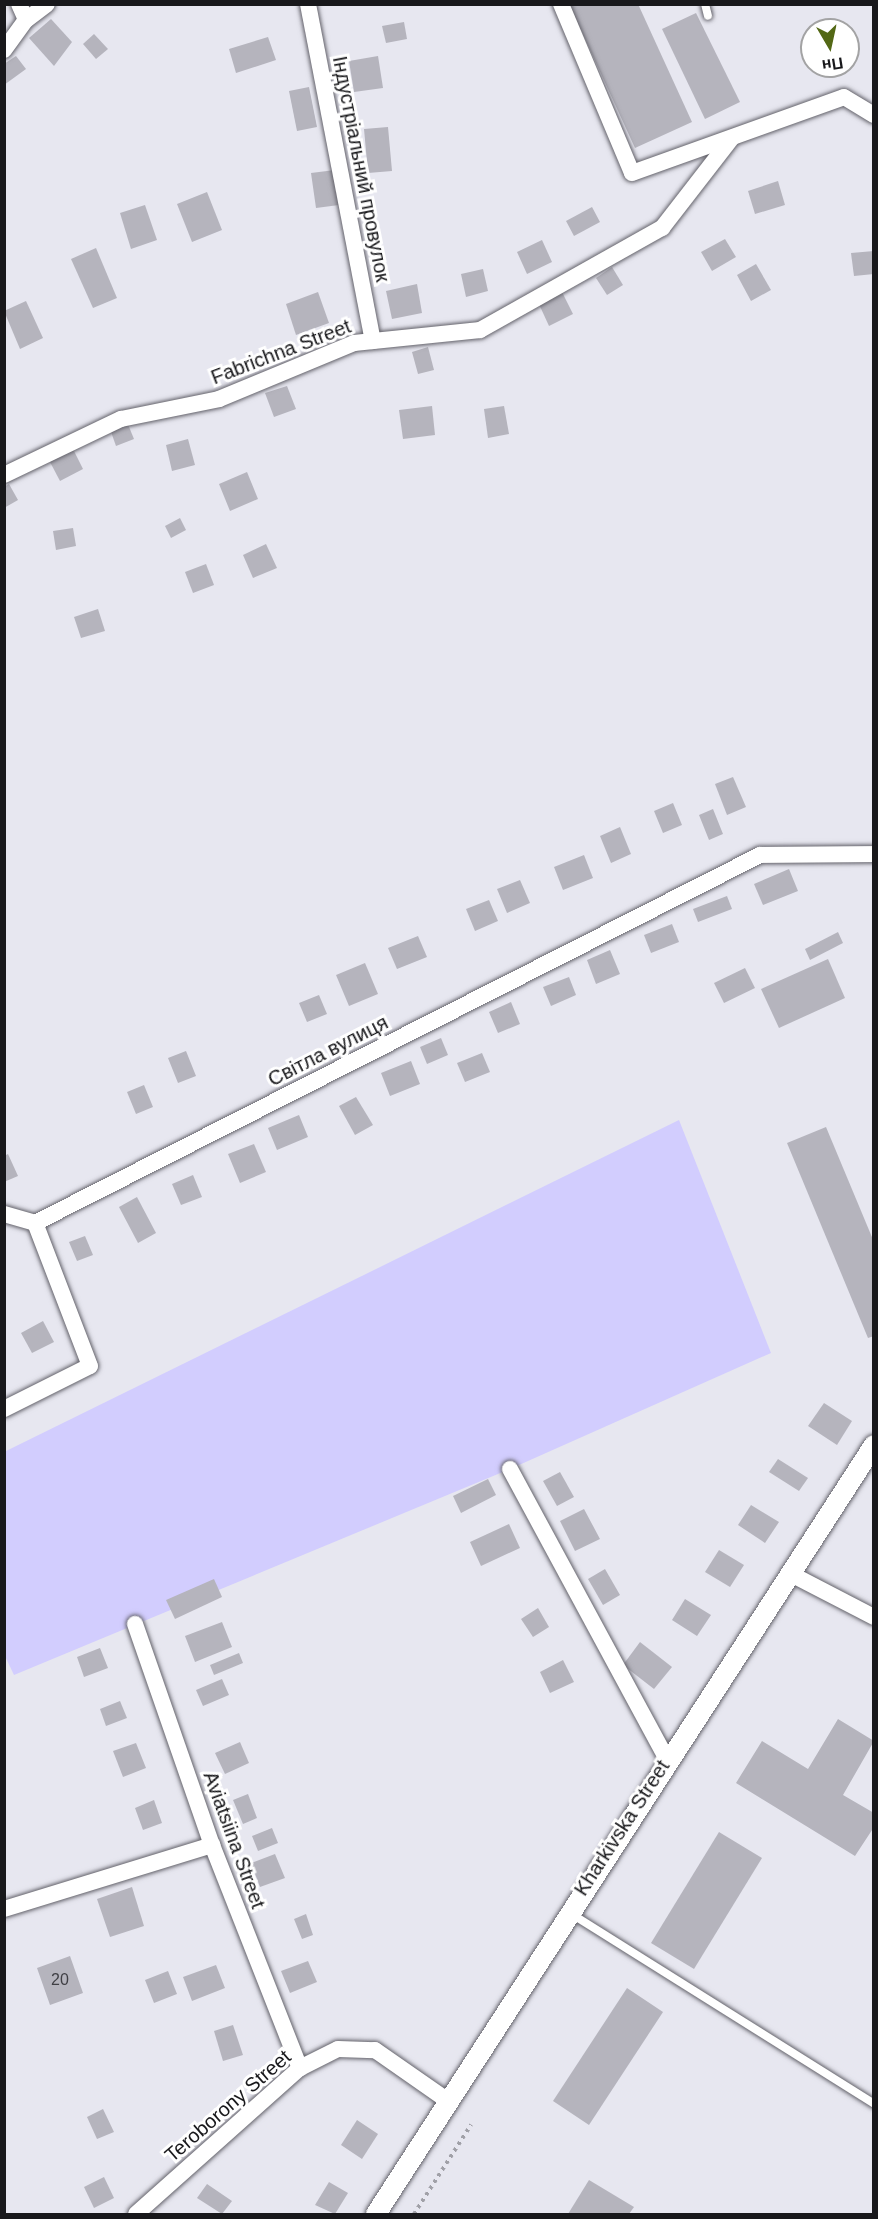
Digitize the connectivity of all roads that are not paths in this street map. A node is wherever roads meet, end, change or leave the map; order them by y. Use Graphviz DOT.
graph roads {
  1 [pos="47,4"];
  2 [pos="308,4"];
  3 [pos="561,4"];
  4 [pos="705,4"];
  5 [pos="22,12"];
  6 [pos="708,16"];
  7 [pos="4,50"];
  8 [pos="873,115"];
  9 [pos="731,139"];
  10 [pos="373,341"];
  11 [pos="4,475"];
  12 [pos="873,854"];
  13 [pos="4,1214"];
  14 [pos="35,1223"];
  15 [pos="4,1409"];
  16 [pos="873,1445"];
  17 [pos="510,1469"];
  18 [pos="791,1574"];
  19 [pos="873,1617"];
  20 [pos="135,1624"];
  21 [pos="667,1759"];
  22 [pos="212,1845"];
  23 [pos="4,1909"];
  24 [pos="567,1911"];
  25 [pos="300,2068"];
  26 [pos="448,2101"];
  27 [pos="873,2104"];
  28 [pos="136,2214"];
  29 [pos="376,2214"];
  1 -- 5 [label="street"];
  2 -- 10 [label="street, Індустріальний провулок"];
  3 -- 9 [label="street"];
  4 -- 6 [label="lane"];
  5 -- 7 [label="street"];
  8 -- 9 [label="street"];
  9 -- 10 [label="street, Fabrichna Street"];
  10 -- 11 [label="street, Fabrichna Street"];
  12 -- 14 [label="street, Світла вулиця"];
  13 -- 14 [label="street"];
  14 -- 15 [label="street"];
  16 -- 18 [label="street, Kharkivska Street"];
  17 -- 21 [label="street"];
  18 -- 19 [label="street"];
  18 -- 21 [label="street, Kharkivska Street"];
  20 -- 22 [label="street, Aviatsiina Street"];
  21 -- 24 [label="street, Kharkivska Street"];
  22 -- 23 [label="street"];
  22 -- 25 [label="street, Aviatsiina Street"];
  24 -- 26 [label="street, Kharkivska Street"];
  24 -- 27 [label="lane"];
  25 -- 26 [label="street, Teroborony Street"];
  25 -- 28 [label="street, Teroborony Street"];
  26 -- 29 [label="street, Kharkivska Street"];
}
